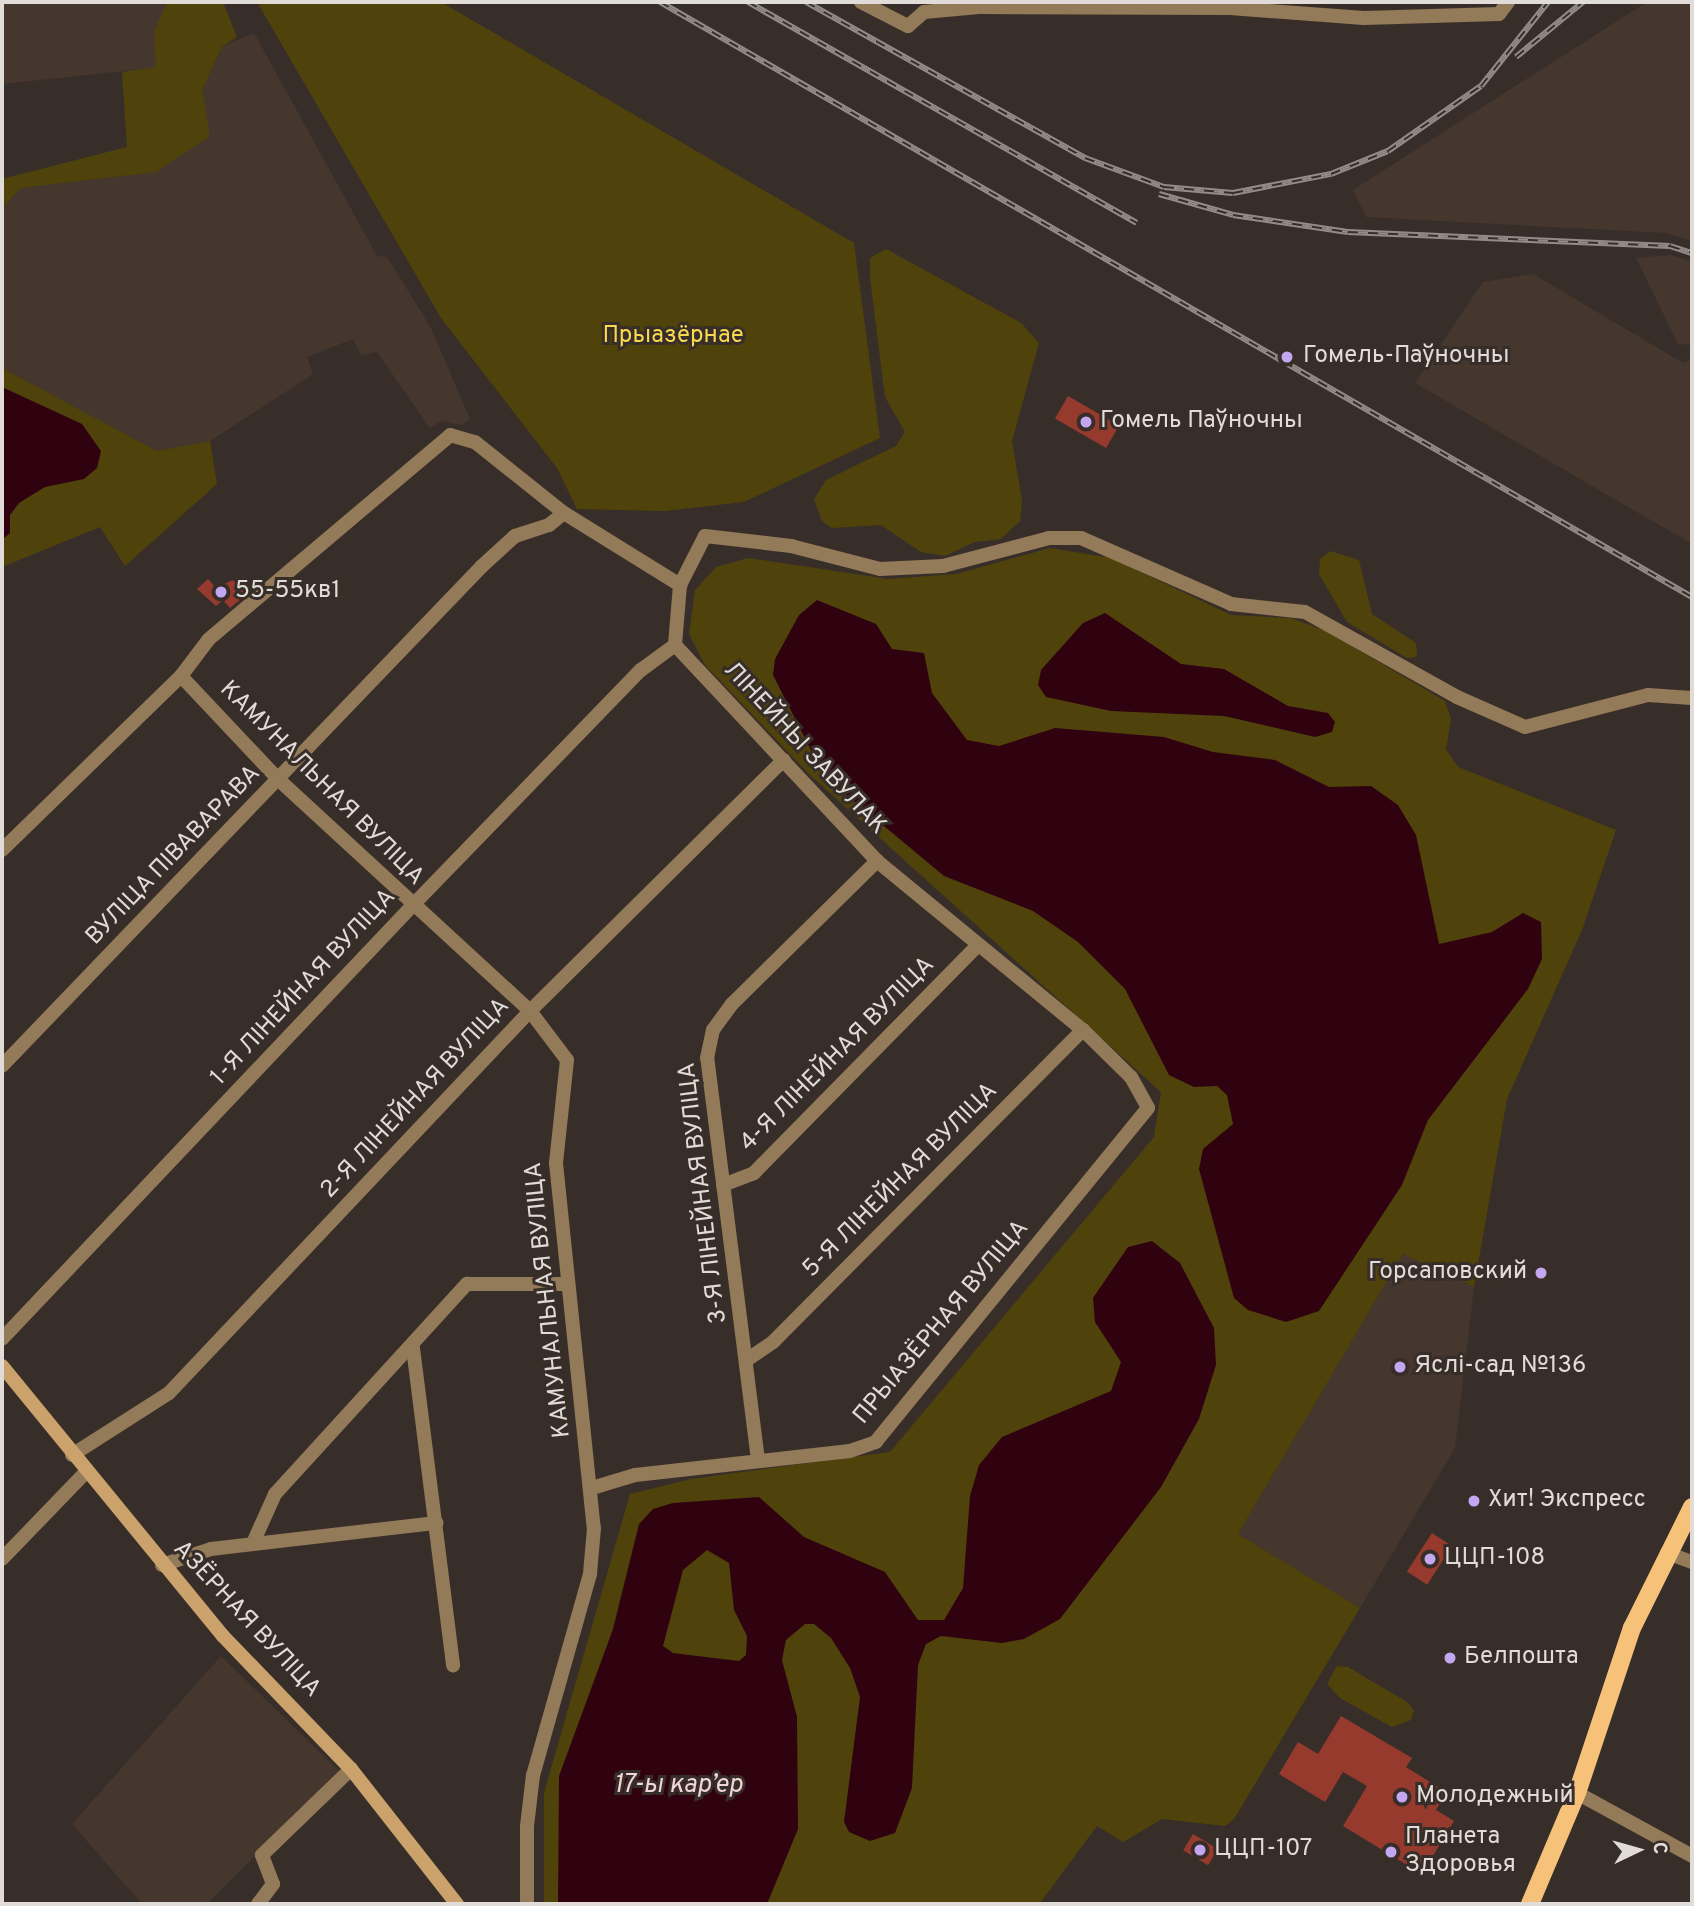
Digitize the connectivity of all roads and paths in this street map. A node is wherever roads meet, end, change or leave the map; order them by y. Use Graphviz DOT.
graph roads {
  1 [pos="861,2"];
  2 [pos="1508,2"];
  3 [pos="564,513"];
  4 [pos="680,585"];
  5 [pos="675,645"];
  6 [pos="181,676"];
  7 [pos="1692,698"];
  8 [pos="784,760"];
  9 [pos="279,780"];
  10 [pos="2,850"];
  11 [pos="877,861"];
  12 [pos="412,906"];
  13 [pos="978,944"];
  14 [pos="530,1011"];
  15 [pos="1083,1030"];
  16 [pos="2,1066"];
  17 [pos="1147,1108"];
  18 [pos="723,1185"];
  19 [pos="567,1284"];
  20 [pos="2,1339"];
  21 [pos="413,1348"];
  22 [pos="748,1359"];
  23 [pos="2,1366"];
  24 [pos="72,1455"];
  25 [pos="758,1460"];
  26 [pos="86,1472"];
  27 [pos="592,1488"];
  28 [pos="1692,1507"];
  29 [pos="437,1523"];
  30 [pos="253,1543"];
  31 [pos="1667,1553"];
  32 [pos="2,1559"];
  33 [pos="1692,1563"];
  34 [pos="162,1565"];
  35 [pos="453,1665"];
  36 [pos="351,1769"];
  37 [pos="1577,1793"];
  38 [pos="1692,1856"];
  39 [pos="258,1904"];
  40 [pos="457,1904"];
  41 [pos="527,1904"];
  42 [pos="1530,1904"];
  1 -- 2 [label="street"];
  3 -- 4 [label="street"];
  3 -- 6 [label="street"];
  3 -- 9 [label="street, ВУЛІЦА ПІВАВАРАВА"];
  4 -- 5 [label="street"];
  4 -- 7 [label="street"];
  5 -- 8 [label="street, ЛІНЕЙНЫ ЗАВУЛАК"];
  5 -- 12 [label="street, 1-Я ЛІНЕЙНАЯ ВУЛІЦА"];
  6 -- 9 [label="street, КАМУНАЛЬНАЯ ВУЛІЦА"];
  6 -- 10 [label="street"];
  8 -- 11 [label="street, ЛІНЕЙНЫ ЗАВУЛАК"];
  8 -- 14 [label="street, 2-Я ЛІНЕЙНАЯ ВУЛІЦА"];
  9 -- 12 [label="street, КАМУНАЛЬНАЯ ВУЛІЦА"];
  9 -- 16 [label="street, ВУЛІЦА ПІВАВАРАВА"];
  11 -- 13 [label="street, ЛІНЕЙНЫ ЗАВУЛАК"];
  11 -- 18 [label="street, 3-Я ЛІНЕЙНАЯ ВУЛІЦА"];
  12 -- 14 [label="street, КАМУНАЛЬНАЯ ВУЛІЦА"];
  12 -- 20 [label="street, 1-Я ЛІНЕЙНАЯ ВУЛІЦА"];
  13 -- 15 [label="street, ЛІНЕЙНЫ ЗАВУЛАК"];
  13 -- 18 [label="street, 4-Я ЛІНЕЙНАЯ ВУЛІЦА"];
  14 -- 19 [label="street, КАМУНАЛЬНАЯ ВУЛІЦА"];
  14 -- 24 [label="street, 2-Я ЛІНЕЙНАЯ ВУЛІЦА"];
  15 -- 17 [label="street, ЛІНЕЙНЫ ЗАВУЛАК"];
  15 -- 22 [label="street, 5-Я ЛІНЕЙНАЯ ВУЛІЦА"];
  17 -- 25 [label="street, ПРЫАЗЁРНАЯ ВУЛІЦА"];
  18 -- 22 [label="street, 3-Я ЛІНЕЙНАЯ ВУЛІЦА"];
  19 -- 21 [label="street"];
  19 -- 27 [label="street, КАМУНАЛЬНАЯ ВУЛІЦА"];
  21 -- 29 [label="street"];
  21 -- 30 [label="street"];
  22 -- 25 [label="street, 3-Я ЛІНЕЙНАЯ ВУЛІЦА"];
  23 -- 24 [label="street, АЗЁРНАЯ ВУЛІЦА"];
  24 -- 26 [label="street, АЗЁРНАЯ ВУЛІЦА"];
  25 -- 27 [label="street, ПРЫАЗЁРНАЯ ВУЛІЦА"];
  26 -- 32 [label="street"];
  26 -- 34 [label="street, АЗЁРНАЯ ВУЛІЦА"];
  27 -- 41 [label="street, КАМУНАЛЬНАЯ ВУЛІЦА"];
  28 -- 31 [label="main road"];
  29 -- 30 [label="street"];
  29 -- 35 [label="street"];
  30 -- 34 [label="street"];
  31 -- 33 [label="street"];
  31 -- 37 [label="main road"];
  34 -- 36 [label="street, АЗЁРНАЯ ВУЛІЦА"];
  36 -- 39 [label="street"];
  36 -- 40 [label="street, АЗЁРНАЯ ВУЛІЦА"];
  37 -- 38 [label="street"];
  37 -- 42 [label="main road"];
}
